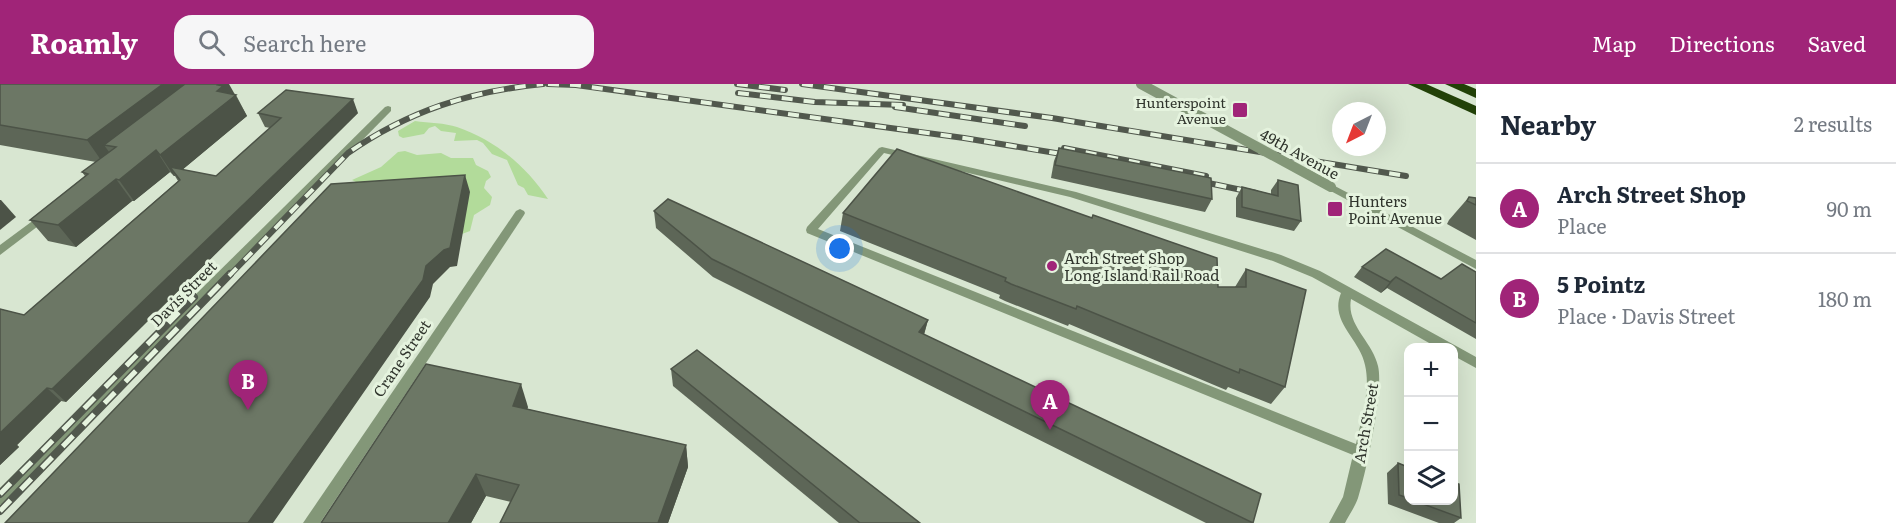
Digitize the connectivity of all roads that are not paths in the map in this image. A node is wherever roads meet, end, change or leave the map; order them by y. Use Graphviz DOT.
graph roads {
  1 [pos="1141,84"];
  2 [pos="1415,84"];
  3 [pos="1452,84"];
  4 [pos="1476,94"];
  5 [pos="388,109"];
  6 [pos="1476,111"];
  7 [pos="54,208"];
  8 [pos="520,213"];
  9 [pos="0,251"];
  10 [pos="1476,265"];
  11 [pos="1348,291"];
  12 [pos="1440,343"];
  13 [pos="1458,352"];
  14 [pos="1476,363"];
  15 [pos="1361,452"];
  16 [pos="0,498"];
  17 [pos="311,523"];
  18 [pos="1337,523"];
  1 -- 10 [label="street, 49th Avenue, bridge"];
  2 -- 6 [label="highway"];
  3 -- 4 [label="highway"];
  5 -- 16 [label="street, Davis Street"];
  7 -- 9 [label="street"];
  8 -- 17 [label="street, Crane Street"];
  11 -- 12 [label="street"];
  11 -- 15 [label="street, Arch Street"];
  11 -- 15 [label="street"];
  13 -- 14 [label="street"];
  15 -- 18 [label="street, Arch Street"];
}
